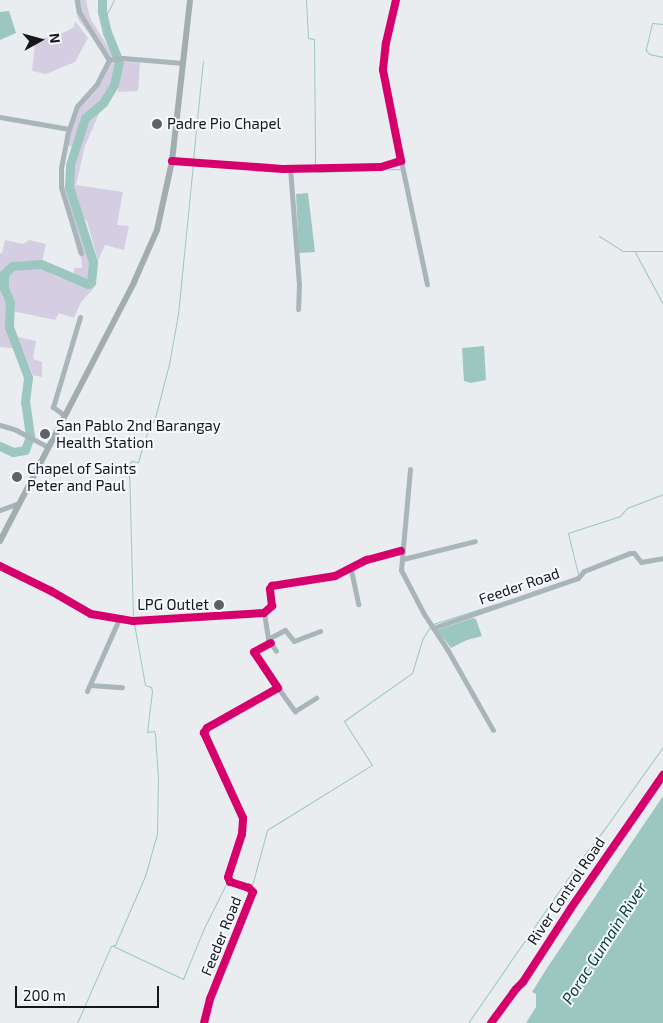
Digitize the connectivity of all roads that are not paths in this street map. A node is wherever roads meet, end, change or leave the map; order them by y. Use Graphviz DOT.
graph roads {
  1 [pos="77,0"];
  2 [pos="190,0"];
  3 [pos="396,0"];
  4 [pos="112,60"];
  5 [pos="183,63"];
  6 [pos="0,117"];
  7 [pos="68,129"];
  8 [pos="172,161"];
  9 [pos="401,161"];
  10 [pos="290,168"];
  11 [pos="80,253"];
  12 [pos="428,284"];
  13 [pos="298,309"];
  14 [pos="80,317"];
  15 [pos="64,416"];
  16 [pos="0,425"];
  17 [pos="48,447"];
  18 [pos="410,468"];
  19 [pos="19,503"];
  20 [pos="0,510"];
  21 [pos="0,541"];
  22 [pos="475,542"];
  23 [pos="401,550"];
  24 [pos="404,558"];
  25 [pos="663,558"];
  26 [pos="0,566"];
  27 [pos="351,570"];
  28 [pos="358,604"];
  29 [pos="264,613"];
  30 [pos="119,619"];
  31 [pos="431,626"];
  32 [pos="320,631"];
  33 [pos="269,641"];
  34 [pos="276,651"];
  35 [pos="90,685"];
  36 [pos="122,687"];
  37 [pos="278,688"];
  38 [pos="87,691"];
  39 [pos="316,698"];
  40 [pos="493,730"];
  41 [pos="663,775"];
  42 [pos="204,1023"];
  43 [pos="491,1023"];
  1 -- 4 [label="street"];
  2 -- 5 [label="main road"];
  3 -- 9 [label="street"];
  4 -- 5 [label="street"];
  4 -- 7 [label="street"];
  5 -- 8 [label="main road"];
  6 -- 7 [label="street"];
  7 -- 11 [label="street"];
  8 -- 10 [label="street"];
  8 -- 15 [label="main road"];
  9 -- 10 [label="street"];
  9 -- 12 [label="street"];
  10 -- 13 [label="street"];
  14 -- 15 [label="street"];
  15 -- 17 [label="main road"];
  16 -- 17 [label="street"];
  17 -- 19 [label="main road"];
  18 -- 23 [label="street"];
  19 -- 20 [label="street"];
  19 -- 21 [label="main road"];
  22 -- 24 [label="street"];
  23 -- 24 [label="street"];
  23 -- 27 [label="street"];
  24 -- 31 [label="street"];
  25 -- 31 [label="street, Feeder Road"];
  26 -- 30 [label="street"];
  27 -- 28 [label="street"];
  27 -- 29 [label="street"];
  29 -- 30 [label="street"];
  29 -- 33 [label="street"];
  30 -- 35 [label="street"];
  31 -- 40 [label="street"];
  32 -- 33 [label="street"];
  33 -- 34 [label="street"];
  33 -- 37 [label="street"];
  35 -- 36 [label="street"];
  35 -- 38 [label="street"];
  37 -- 39 [label="street"];
  37 -- 42 [label="street, Feeder Road"];
  41 -- 43 [label="street, River Control Road"];
}
